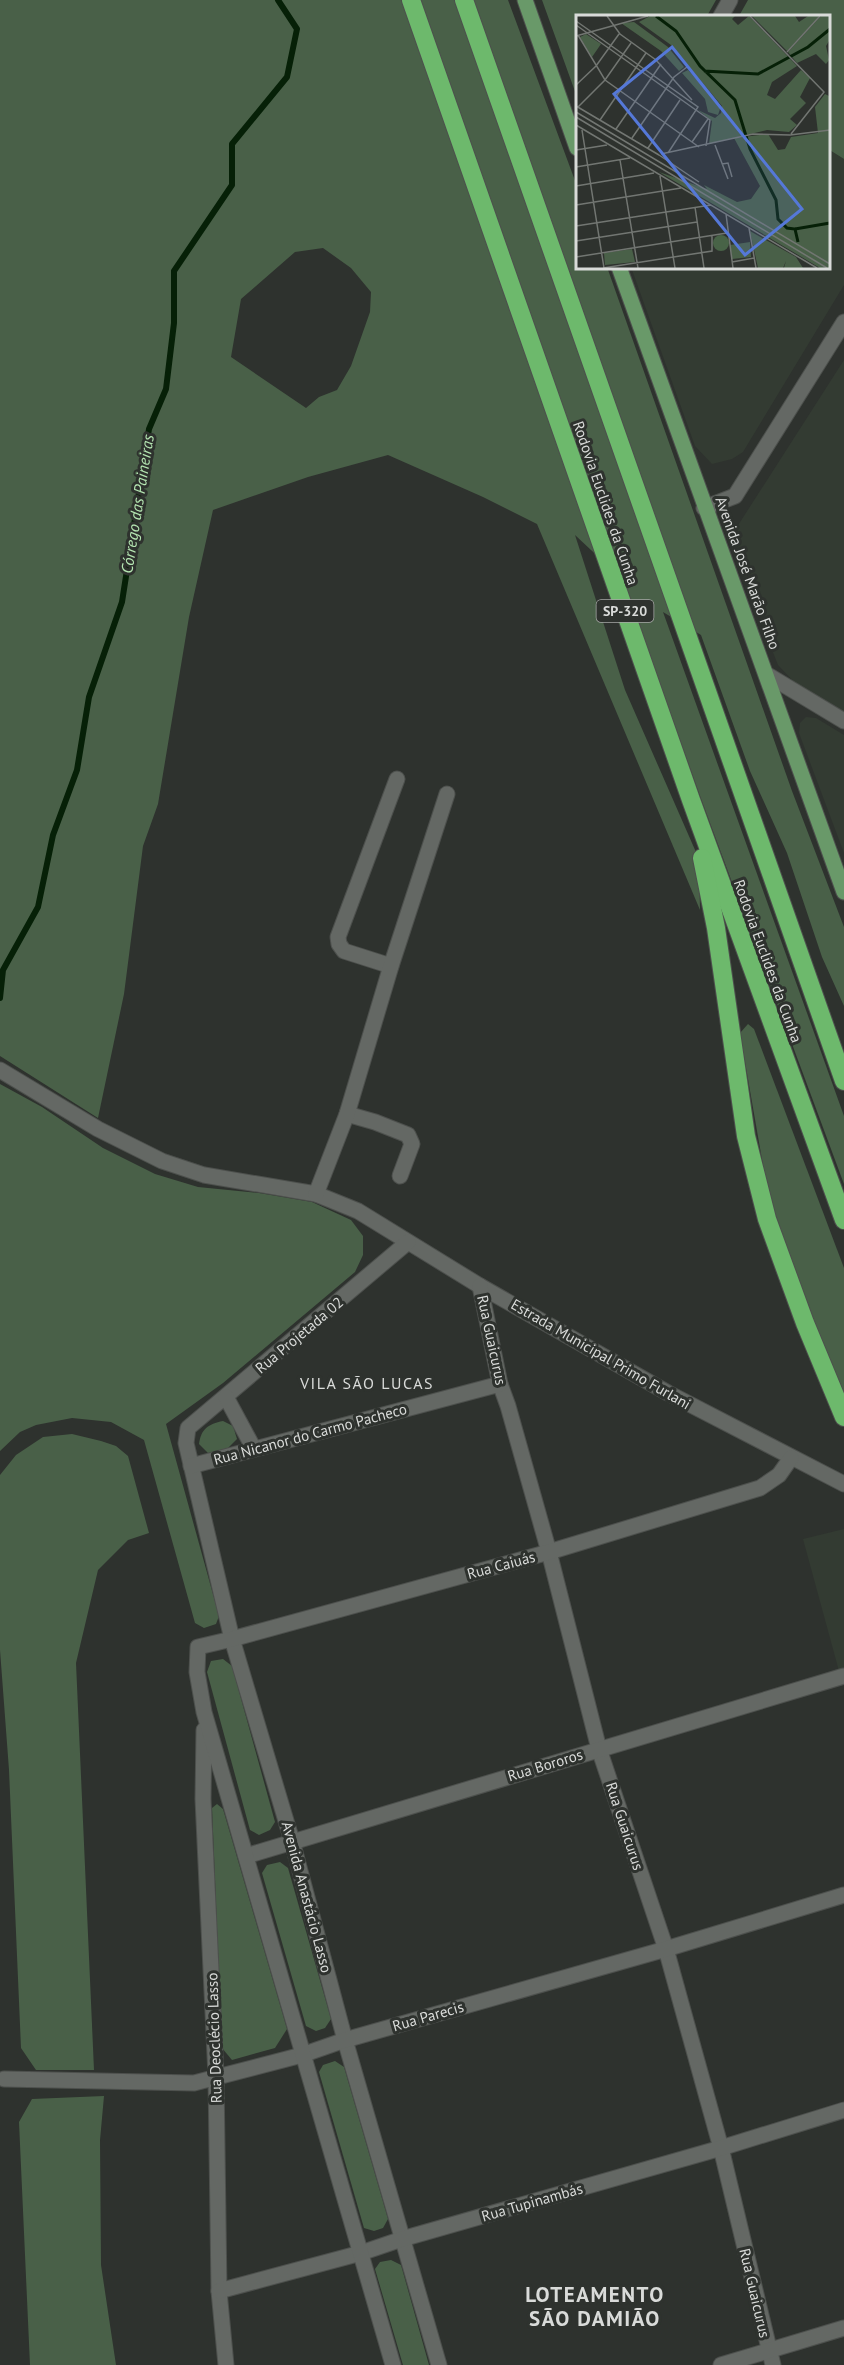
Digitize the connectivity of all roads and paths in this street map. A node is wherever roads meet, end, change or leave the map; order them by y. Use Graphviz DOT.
graph roads {
  1 [pos="411,0"];
  2 [pos="464,0"];
  3 [pos="525,0"];
  4 [pos="730,0"];
  5 [pos="722,15"];
  6 [pos="576,145"];
  7 [pos="619,268"];
  8 [pos="844,323"];
  9 [pos="704,508"];
  10 [pos="766,674"];
  11 [pos="844,721"];
  12 [pos="397,779"];
  13 [pos="447,794"];
  14 [pos="692,800"];
  15 [pos="844,892"];
  16 [pos="391,966"];
  17 [pos="0,1070"];
  18 [pos="843,1076"];
  19 [pos="347,1114"];
  20 [pos="400,1176"];
  21 [pos="316,1194"];
  22 [pos="844,1220"];
  23 [pos="408,1242"];
  24 [pos="480,1286"];
  25 [pos="500,1384"];
  26 [pos="226,1397"];
  27 [pos="844,1417"];
  28 [pos="188,1428"];
  29 [pos="254,1449"];
  30 [pos="791,1458"];
  31 [pos="191,1466"];
  32 [pos="844,1484"];
  33 [pos="549,1552"];
  34 [pos="232,1639"];
  35 [pos="844,1676"];
  36 [pos="204,1712"];
  37 [pos="599,1749"];
  38 [pos="292,1841"];
  39 [pos="246,1856"];
  40 [pos="844,1895"];
  41 [pos="666,1949"];
  42 [pos="345,2040"];
  43 [pos="302,2055"];
  44 [pos="216,2076"];
  45 [pos="4,2079"];
  46 [pos="844,2110"];
  47 [pos="721,2148"];
  48 [pos="402,2239"];
  49 [pos="361,2253"];
  50 [pos="219,2291"];
  51 [pos="844,2328"];
  52 [pos="771,2358"];
  53 [pos="226,2365"];
  54 [pos="393,2365"];
  55 [pos="439,2365"];
  56 [pos="720,2365"];
  1 -- 14 [label="highway, Rodovia Euclides da Cunha / SP-320"];
  2 -- 18 [label="highway, Rodovia Euclides da Cunha / SP-320"];
  3 -- 6 [label="main road"];
  4 -- 5 [label="street"];
  7 -- 9 [label="main road, Avenida José Marão Filho"];
  8 -- 9 [label="street"];
  9 -- 10 [label="main road, Avenida José Marão Filho"];
  10 -- 11 [label="street"];
  10 -- 15 [label="main road, Avenida José Marão Filho"];
  12 -- 16 [label="street"];
  13 -- 16 [label="street"];
  14 -- 22 [label="highway, Rodovia Euclides da Cunha / SP-320"];
  14 -- 27 [label="highway"];
  16 -- 19 [label="street"];
  17 -- 21 [label="street, Estrada Municipal Primo Furlani"];
  19 -- 20 [label="street"];
  19 -- 21 [label="street"];
  21 -- 23 [label="street, Estrada Municipal Primo Furlani"];
  23 -- 24 [label="street, Estrada Municipal Primo Furlani"];
  23 -- 26 [label="street, Rua Projetada 02"];
  24 -- 25 [label="street, Rua Guaicurus"];
  24 -- 30 [label="street, Estrada Municipal Primo Furlani"];
  25 -- 29 [label="street, Rua Nicanor do Carmo Pacheco"];
  25 -- 33 [label="street, Rua Guaicurus"];
  26 -- 28 [label="street, Rua Projetada 02"];
  26 -- 29 [label="street"];
  28 -- 31 [label="street, Avenida Anastácio Lasso"];
  29 -- 31 [label="street, Rua Nicanor do Carmo Pacheco"];
  30 -- 32 [label="street, Estrada Municipal Primo Furlani"];
  30 -- 33 [label="street, Rua Caiuás"];
  31 -- 34 [label="street, Avenida Anastácio Lasso"];
  33 -- 34 [label="street, Rua Caiuás"];
  33 -- 37 [label="street, Rua Guaicurus"];
  34 -- 36 [label="street, Rua Caiuás"];
  34 -- 38 [label="street, Avenida Anastácio Lasso"];
  35 -- 37 [label="street, Rua Bororos"];
  36 -- 39 [label="street"];
  36 -- 44 [label="street, Rua Deoclécio Lasso"];
  37 -- 38 [label="street, Rua Bororos"];
  37 -- 41 [label="street, Rua Guaicurus"];
  38 -- 39 [label="street, Rua Bororos"];
  38 -- 42 [label="street, Avenida Anastácio Lasso"];
  39 -- 43 [label="street"];
  40 -- 41 [label="street, Rua Parecis"];
  41 -- 42 [label="street, Rua Parecis"];
  41 -- 47 [label="street, Rua Guaicurus"];
  42 -- 43 [label="street, Rua Parecis"];
  42 -- 48 [label="street, Avenida Anastácio Lasso"];
  43 -- 44 [label="street, Rua Parecis"];
  43 -- 49 [label="street"];
  44 -- 45 [label="street, Rua Parecis"];
  44 -- 50 [label="street, Rua Deoclécio Lasso"];
  46 -- 47 [label="street, Rua Tupinambás"];
  47 -- 48 [label="street, Rua Tupinambás"];
  47 -- 52 [label="street, Rua Guaicurus"];
  48 -- 49 [label="street, Rua Tupinambás"];
  48 -- 55 [label="street, Avenida Anastácio Lasso"];
  49 -- 50 [label="street, Rua Tupinambás"];
  49 -- 54 [label="street"];
  50 -- 53 [label="street, Rua Deoclécio Lasso"];
  51 -- 52 [label="street"];
  52 -- 56 [label="street"];
}
